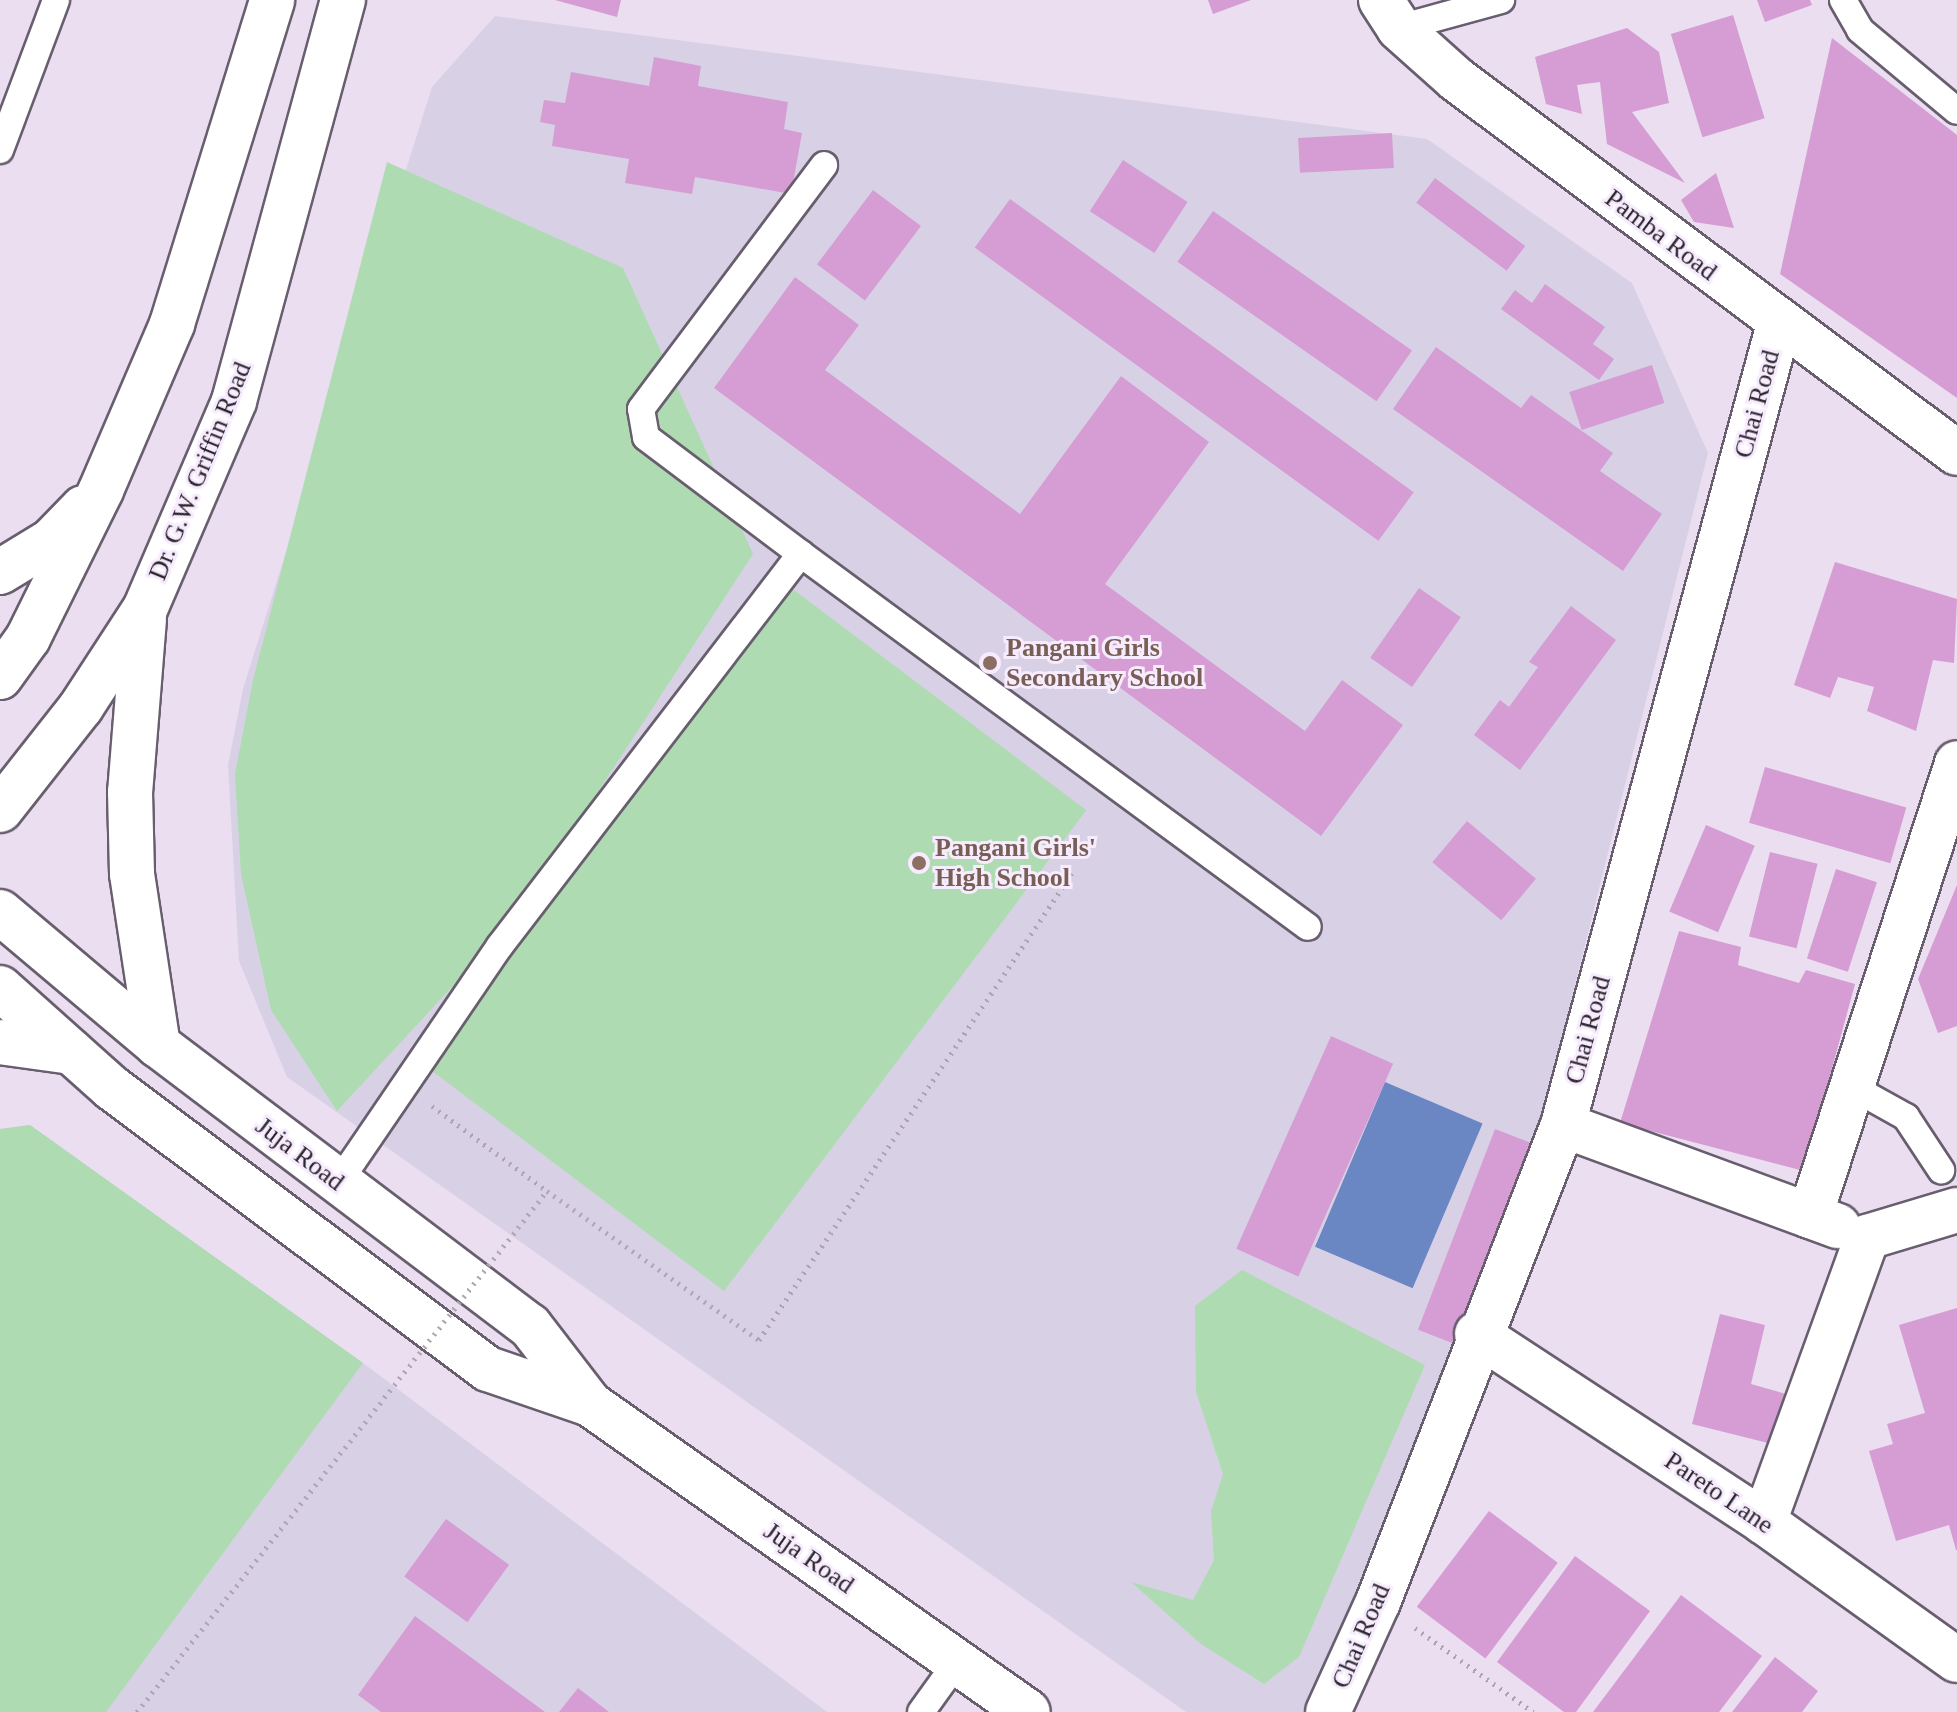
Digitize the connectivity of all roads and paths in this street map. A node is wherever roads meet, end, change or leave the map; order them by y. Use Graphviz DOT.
graph roads {
  1 [pos="56,0"];
  2 [pos="256,0"];
  3 [pos="272,0"];
  4 [pos="331,0"];
  5 [pos="343,0"];
  6 [pos="1501,0"];
  7 [pos="1843,0"];
  8 [pos="1390,14"];
  9 [pos="237,103"];
  10 [pos="1957,111"];
  11 [pos="311,126"];
  12 [pos="0,150"];
  13 [pos="824,165"];
  14 [pos="1779,324"];
  15 [pos="1957,453"];
  16 [pos="101,490"];
  17 [pos="801,554"];
  18 [pos="0,572"];
  19 [pos="145,609"];
  20 [pos="0,677"];
  21 [pos="1957,763"];
  22 [pos="0,810"];
  23 [pos="1950,811"];
  24 [pos="1074,870"];
  25 [pos="0,912"];
  26 [pos="1308,927"];
  27 [pos="0,988"];
  28 [pos="0,1042"];
  29 [pos="158,1045"];
  30 [pos="71,1052"];
  31 [pos="405,1086"];
  32 [pos="1852,1087"];
  33 [pos="1563,1125"];
  34 [pos="338,1183"];
  35 [pos="1949,1190"];
  36 [pos="547,1191"];
  37 [pos="1810,1216"];
  38 [pos="1867,1237"];
  39 [pos="1477,1334"];
  40 [pos="590,1404"];
  41 [pos="1764,1522"];
  42 [pos="1378,1602"];
  43 [pos="1957,1660"];
  44 [pos="957,1662"];
  45 [pos="137,1712"];
  46 [pos="921,1712"];
  47 [pos="1028,1712"];
  48 [pos="1328,1712"];
  49 [pos="1533,1712"];
  1 -- 12 [label="lane"];
  2 -- 9 [label="main road"];
  3 -- 9 [label="main road"];
  4 -- 11 [label="main road"];
  5 -- 11 [label="main road, Dr. G.W. Griffin Road"];
  6 -- 8 [label="lane"];
  7 -- 10 [label="lane"];
  8 -- 14 [label="main road, Pamba Road"];
  9 -- 16 [label="main road"];
  11 -- 19 [label="main road, Dr. G.W. Griffin Road"];
  13 -- 17 [label="lane"];
  14 -- 15 [label="main road, Pamba Road"];
  14 -- 33 [label="main road, Chai Road"];
  16 -- 18 [label="main road"];
  16 -- 20 [label="main road"];
  17 -- 26 [label="lane"];
  17 -- 31 [label="lane"];
  19 -- 22 [label="main road, Dr. G.W. Griffin Road"];
  19 -- 29 [label="main road"];
  21 -- 23 [label="main road"];
  23 -- 32 [label="main road"];
  24 -- 36 [label="path, bridge"];
  25 -- 29 [label="main road, Juja Road"];
  27 -- 30 [label="main road, Juja Road"];
  28 -- 30 [label="main road"];
  29 -- 34 [label="main road, Juja Road"];
  30 -- 40 [label="main road, Juja Road"];
  31 -- 34 [label="lane"];
  31 -- 36 [label="path"];
  32 -- 35 [label="lane"];
  32 -- 37 [label="main road"];
  33 -- 37 [label="main road"];
  33 -- 39 [label="main road, Chai Road"];
  34 -- 40 [label="main road, Juja Road"];
  35 -- 38 [label="main road"];
  36 -- 45 [label="path, bridge"];
  37 -- 38 [label="main road"];
  38 -- 41 [label="main road"];
  39 -- 41 [label="main road, Pareto Lane"];
  39 -- 42 [label="main road, Chai Road"];
  40 -- 44 [label="main road, Juja Road"];
  41 -- 43 [label="main road, Pareto Lane"];
  42 -- 48 [label="main road, Chai Road"];
  42 -- 49 [label="path"];
  44 -- 46 [label="lane"];
  44 -- 47 [label="main road, Juja Road"];
}
